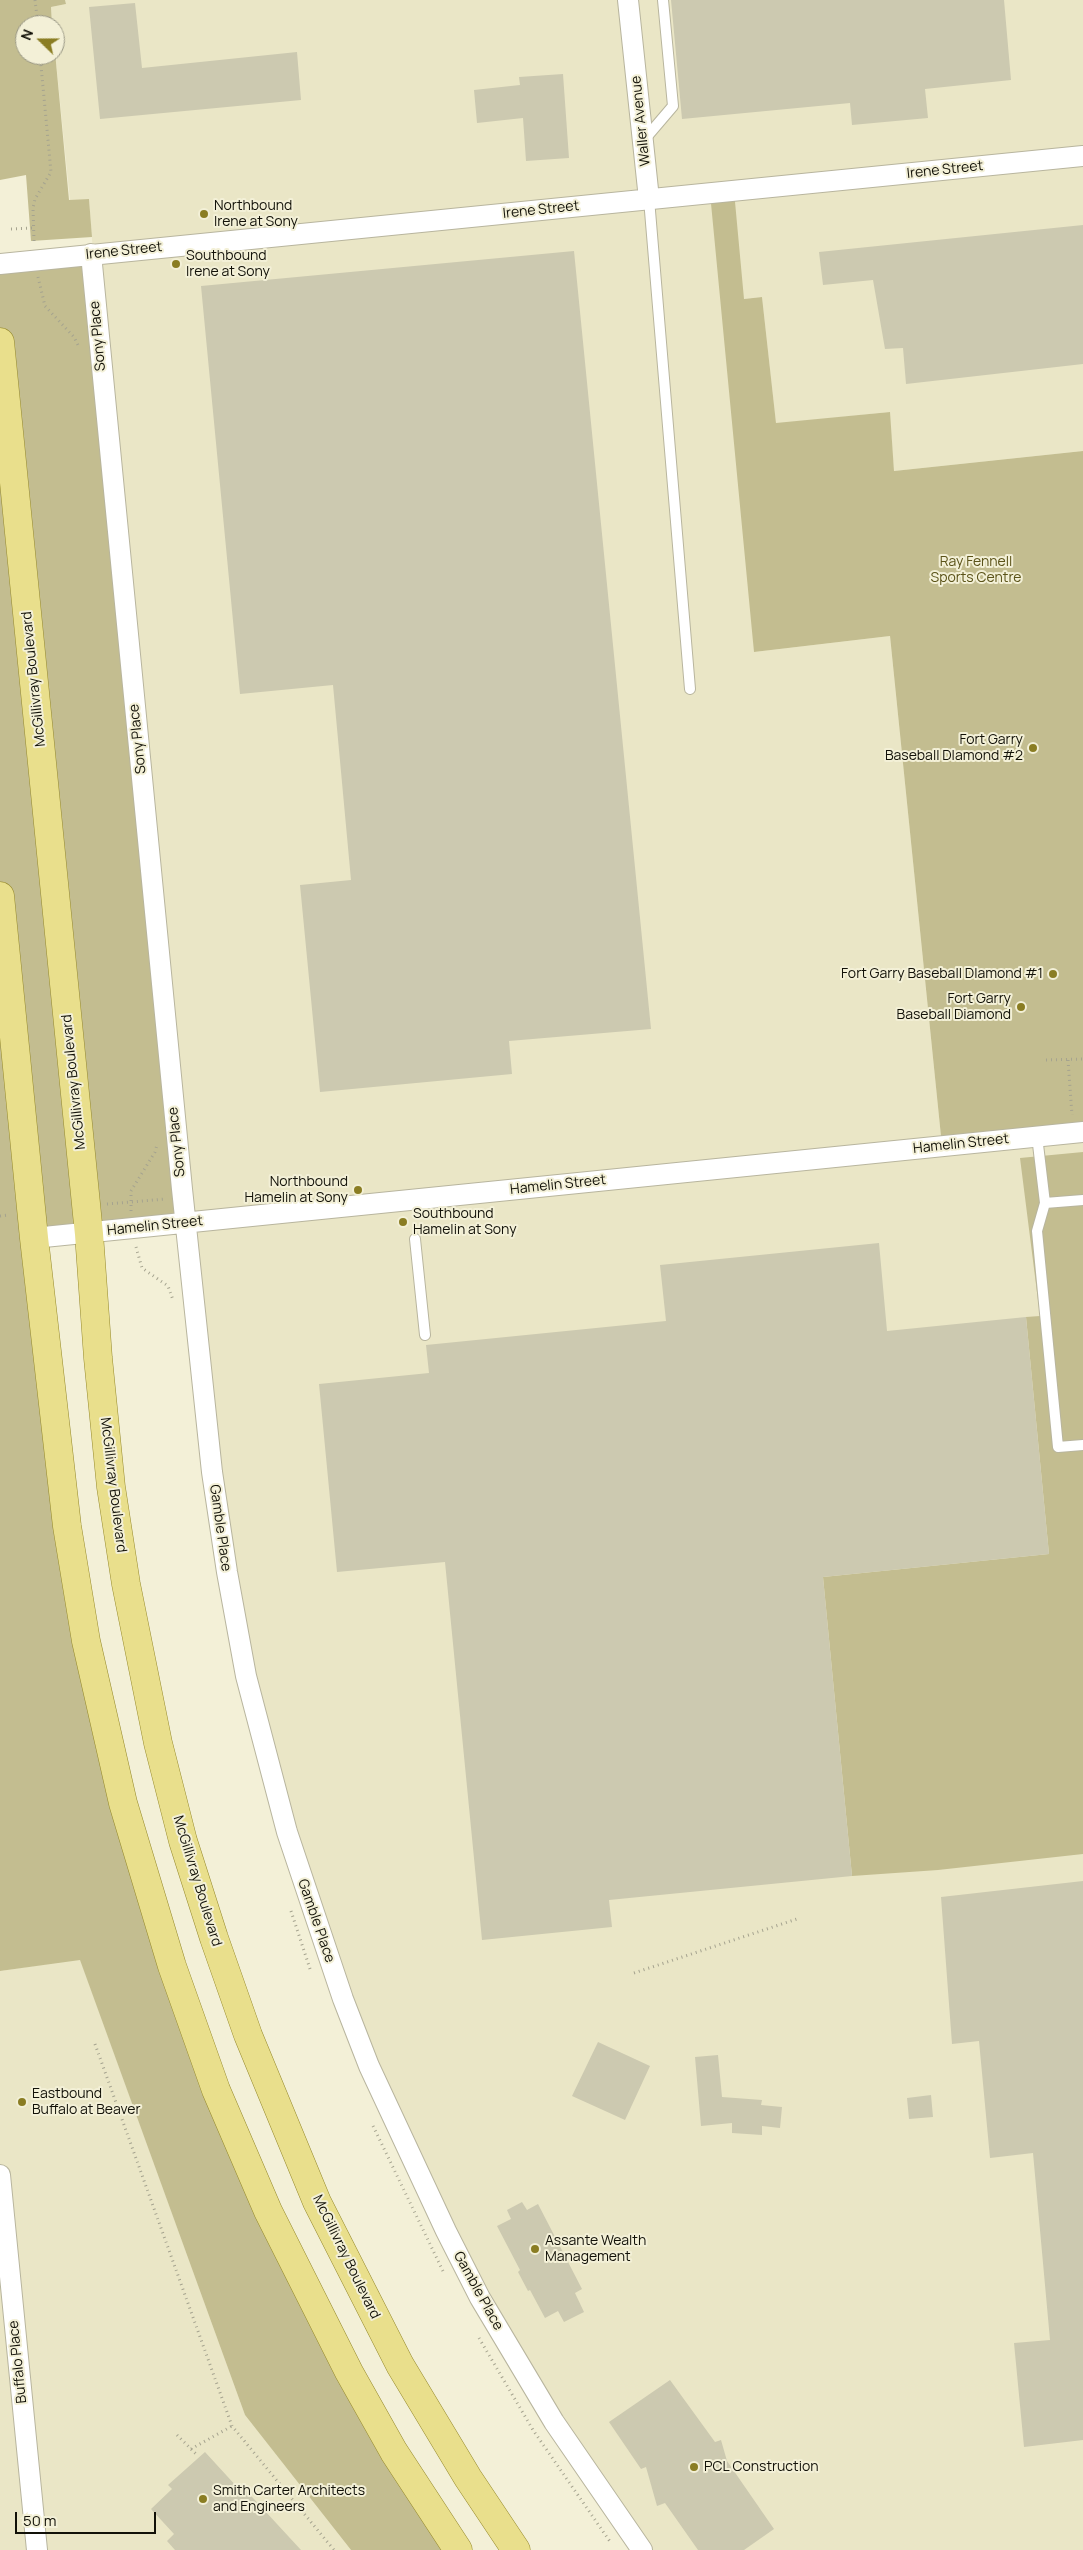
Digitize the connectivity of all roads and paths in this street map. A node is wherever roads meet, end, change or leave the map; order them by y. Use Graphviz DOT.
graph roads {
  1 [pos="35,0"];
  2 [pos="628,0"];
  3 [pos="663,0"];
  4 [pos="37,15"];
  5 [pos="41,65"];
  6 [pos="643,141"];
  7 [pos="1083,156"];
  8 [pos="649,199"];
  9 [pos="11,229"];
  10 [pos="90,254"];
  11 [pos="0,264"];
  12 [pos="40,294"];
  13 [pos="0,342"];
  14 [pos="80,354"];
  15 [pos="690,689"];
  16 [pos="0,896"];
  17 [pos="1083,1059"];
  18 [pos="1046,1060"];
  19 [pos="1068,1060"];
  20 [pos="1078,1132"];
  21 [pos="1038,1136"];
  22 [pos="157,1143"];
  23 [pos="182,1197"];
  24 [pos="1083,1200"];
  25 [pos="1045,1203"];
  26 [pos="104,1204"];
  27 [pos="130,1204"];
  28 [pos="185,1223"];
  29 [pos="89,1234"];
  30 [pos="34,1238"];
  31 [pos="416,1239"];
  32 [pos="425,1335"];
  33 [pos="1083,1445"];
  34 [pos="800,1918"];
  35 [pos="634,1973"];
  36 [pos="95,2044"];
  37 [pos="0,2175"];
  38 [pos="2,2212"];
  39 [pos="232,2426"];
  40 [pos="177,2435"];
  41 [pos="190,2449"];
  42 [pos="198,2456"];
  43 [pos="36,2550"];
  44 [pos="334,2550"];
  45 [pos="458,2550"];
  46 [pos="516,2550"];
  47 [pos="642,2550"];
  1 -- 4 [label="path"];
  2 -- 6 [label="street, Waller Avenue"];
  3 -- 6 [label="lane"];
  5 -- 9 [label="path"];
  6 -- 8 [label="street, Waller Avenue"];
  7 -- 8 [label="street, Irene Street"];
  8 -- 10 [label="street, Irene Street"];
  8 -- 15 [label="lane, Waller Avenue"];
  10 -- 11 [label="street, Irene Street"];
  10 -- 23 [label="street, Sony Place"];
  12 -- 14 [label="path"];
  13 -- 29 [label="main road, McGillivray Boulevard"];
  16 -- 30 [label="main road"];
  17 -- 19 [label="path"];
  18 -- 19 [label="path"];
  19 -- 20 [label="path"];
  20 -- 21 [label="street, Hamelin Street"];
  21 -- 25 [label="lane"];
  21 -- 28 [label="street, Hamelin Street"];
  22 -- 27 [label="path"];
  23 -- 27 [label="path"];
  23 -- 28 [label="street, Sony Place"];
  24 -- 25 [label="lane"];
  25 -- 33 [label="lane"];
  26 -- 27 [label="path"];
  28 -- 29 [label="street, Hamelin Street"];
  28 -- 47 [label="street, Gamble Place"];
  29 -- 30 [label="street, Hamelin Street"];
  29 -- 46 [label="main road, McGillivray Boulevard"];
  30 -- 45 [label="main road"];
  31 -- 32 [label="lane"];
  34 -- 35 [label="path"];
  36 -- 39 [label="path"];
  37 -- 38 [label="street, Buffalo Place"];
  38 -- 43 [label="street, Buffalo Place"];
  39 -- 41 [label="path"];
  39 -- 44 [label="path"];
  40 -- 41 [label="path"];
  41 -- 42 [label="path"];
}
